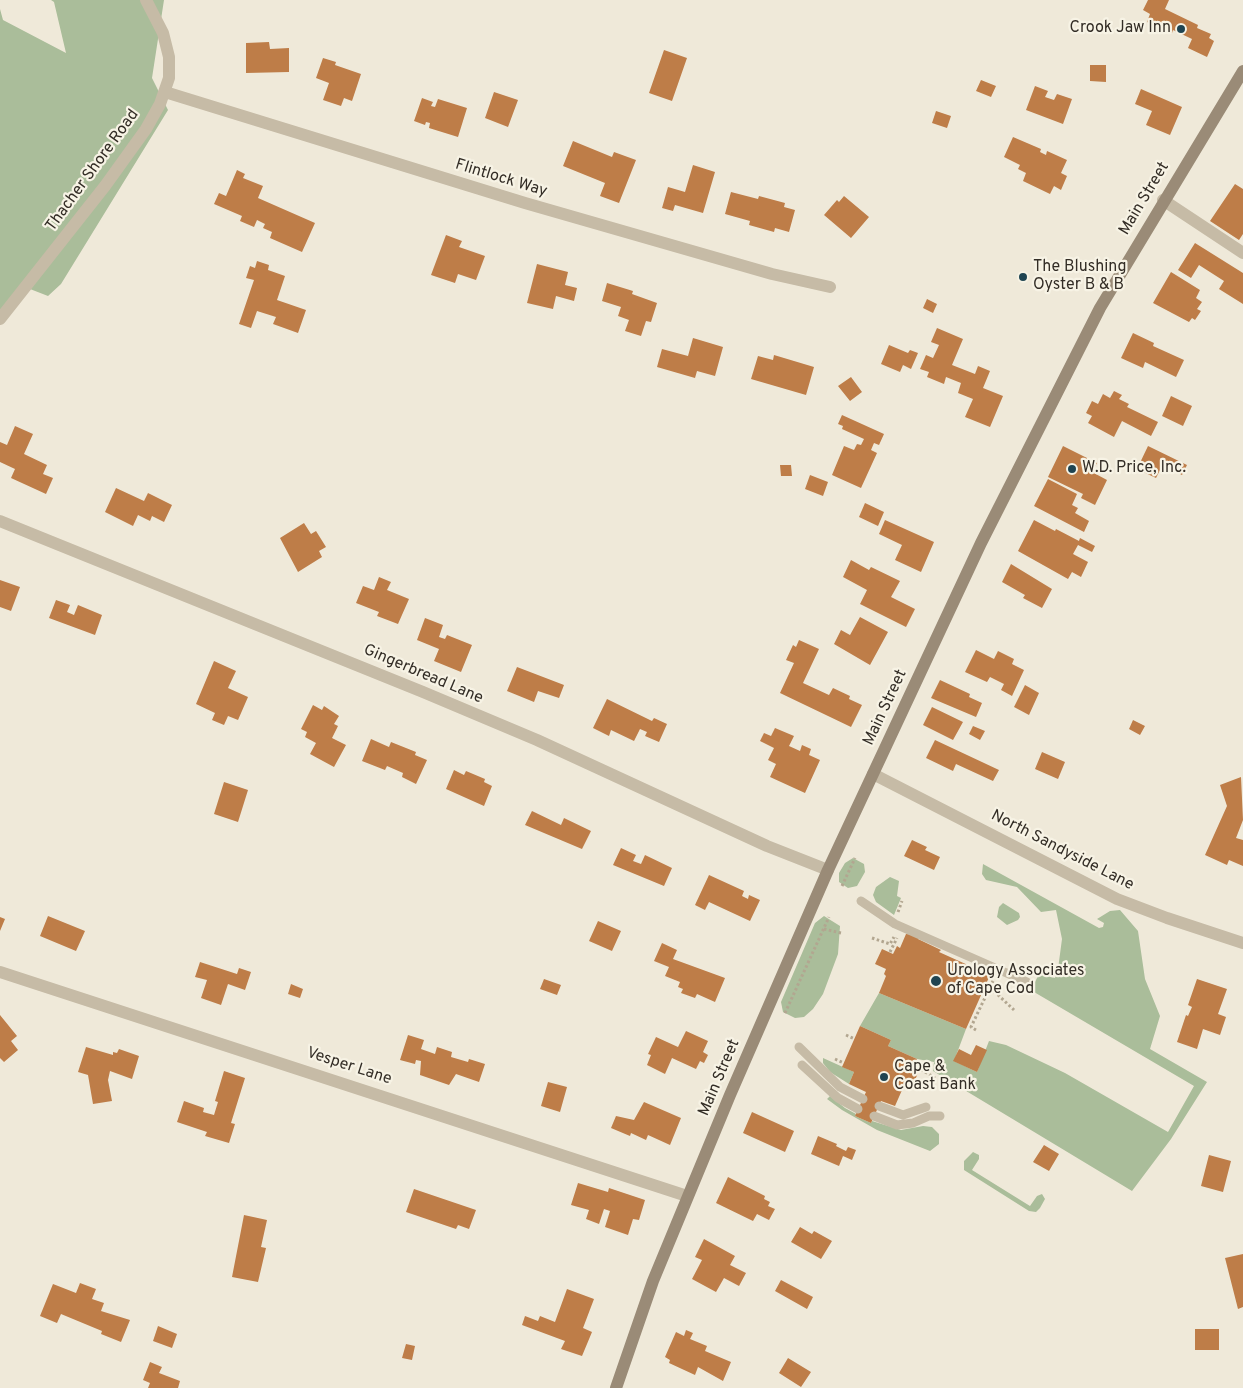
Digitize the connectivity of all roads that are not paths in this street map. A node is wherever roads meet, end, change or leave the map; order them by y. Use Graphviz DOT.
graph roads {
  1 [pos="146,0"];
  2 [pos="1243,71"];
  3 [pos="165,92"];
  4 [pos="1163,200"];
  5 [pos="1243,253"];
  6 [pos="830,287"];
  7 [pos="0,319"];
  8 [pos="0,521"];
  9 [pos="873,774"];
  10 [pos="828,870"];
  11 [pos="861,901"];
  12 [pos="1243,943"];
  13 [pos="0,972"];
  14 [pos="1027,982"];
  15 [pos="799,1047"];
  16 [pos="802,1065"];
  17 [pos="863,1099"];
  18 [pos="879,1106"];
  19 [pos="926,1107"];
  20 [pos="858,1109"];
  21 [pos="874,1116"];
  22 [pos="940,1116"];
  23 [pos="687,1196"];
  24 [pos="616,1388"];
  1 -- 3 [label="street, Thacher Shore Road"];
  2 -- 4 [label="main road, Main Street"];
  3 -- 6 [label="street, Flintlock Way"];
  3 -- 7 [label="street, Thacher Shore Road"];
  4 -- 5 [label="street"];
  4 -- 9 [label="main road, Main Street"];
  8 -- 10 [label="street, Gingerbread Lane"];
  9 -- 10 [label="main road, Main Street"];
  9 -- 12 [label="street, North Sandyside Lane"];
  10 -- 23 [label="main road, Main Street"];
  11 -- 14 [label="lane"];
  13 -- 23 [label="street, Vesper Lane"];
  15 -- 17 [label="lane"];
  16 -- 20 [label="lane"];
  18 -- 19 [label="lane"];
  21 -- 22 [label="lane"];
  23 -- 24 [label="main road, Main Street"];
}
